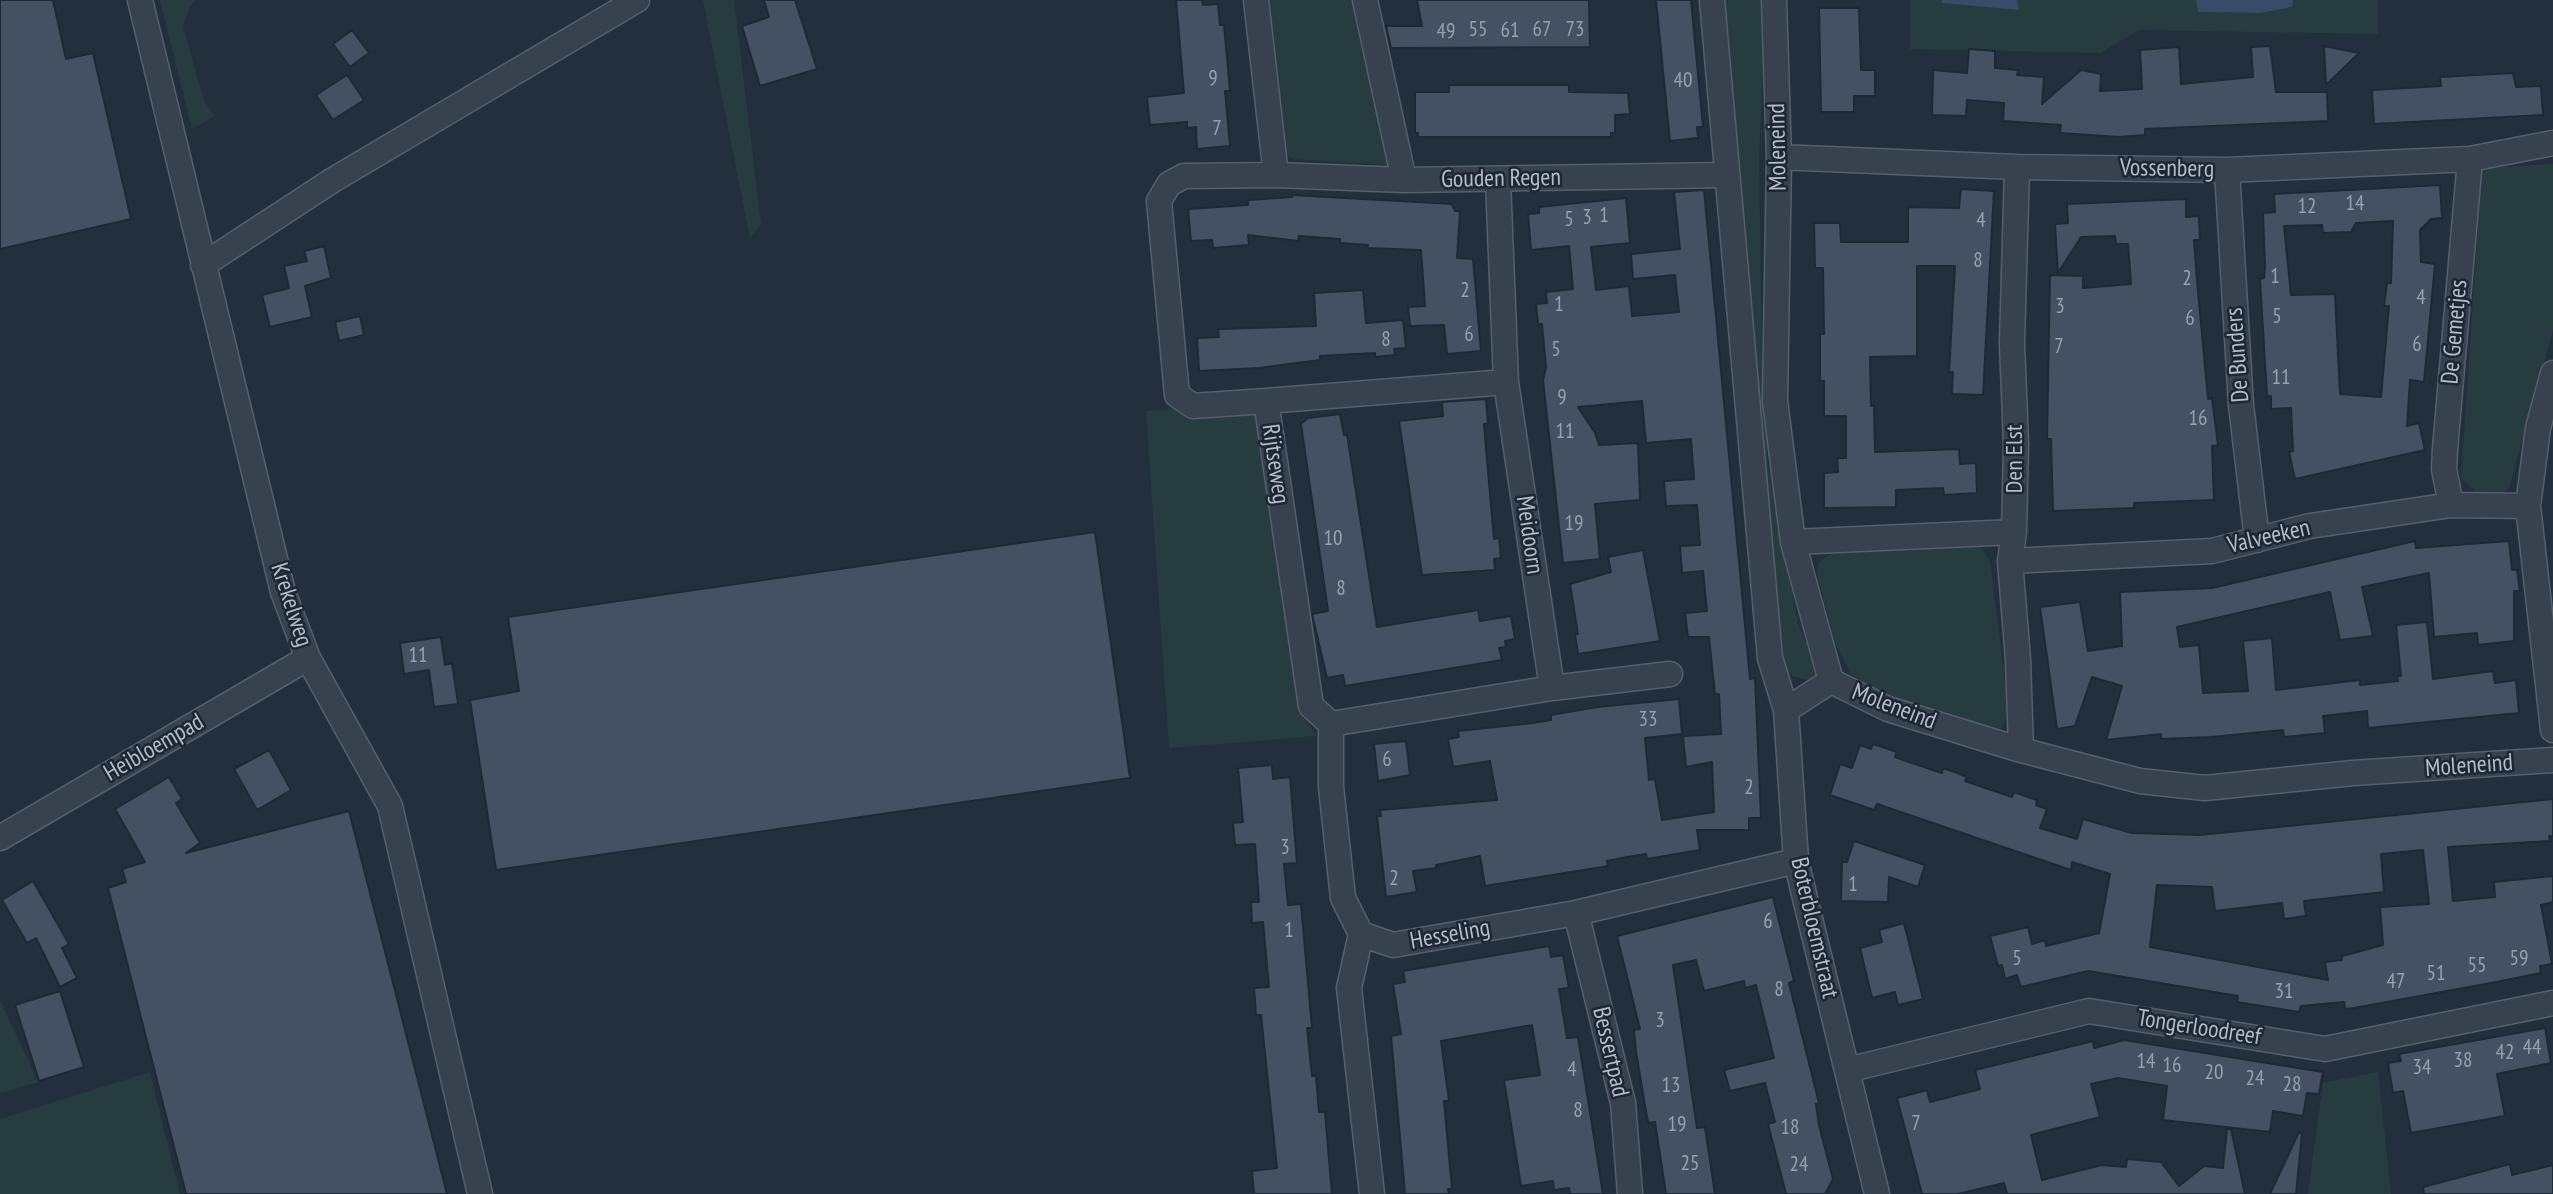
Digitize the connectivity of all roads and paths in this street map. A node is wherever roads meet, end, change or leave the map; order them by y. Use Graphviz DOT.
graph roads {
  1 [pos="140,0"];
  2 [pos="637,0"];
  3 [pos="1256,0"];
  4 [pos="1364,0"];
  5 [pos="1712,0"];
  6 [pos="1774,0"];
  7 [pos="2553,143"];
  8 [pos="1779,157"];
  9 [pos="2470,159"];
  10 [pos="2017,167"];
  11 [pos="2227,170"];
  12 [pos="1276,175"];
  13 [pos="1727,175"];
  14 [pos="1404,180"];
  15 [pos="1498,180"];
  16 [pos="203,265"];
  17 [pos="2553,373"];
  18 [pos="1506,382"];
  19 [pos="1266,401"];
  20 [pos="2451,505"];
  21 [pos="2528,506"];
  22 [pos="2014,532"];
  23 [pos="2256,540"];
  24 [pos="1793,542"];
  25 [pos="2010,561"];
  26 [pos="308,658"];
  27 [pos="1670,674"];
  28 [pos="1831,681"];
  29 [pos="1552,688"];
  30 [pos="1786,710"];
  31 [pos="1331,724"];
  32 [pos="2553,730"];
  33 [pos="2021,750"];
  34 [pos="2553,761"];
  35 [pos="0,838"];
  36 [pos="1796,861"];
  37 [pos="1576,913"];
  38 [pos="1361,934"];
  39 [pos="2553,1003"];
  40 [pos="1847,1070"];
  41 [pos="480,1194"];
  42 [pos="1372,1194"];
  43 [pos="1630,1194"];
  44 [pos="1877,1194"];
  1 -- 16 [label="street, Krekelweg"];
  2 -- 16 [label="street"];
  3 -- 12 [label="street"];
  4 -- 14 [label="street"];
  5 -- 13 [label="street, Moleneind"];
  6 -- 8 [label="street, Moleneind"];
  7 -- 9 [label="street, Vossenberg"];
  8 -- 10 [label="street, Vossenberg"];
  8 -- 24 [label="street, Moleneind"];
  9 -- 11 [label="street, Vossenberg"];
  9 -- 20 [label="street, De Gemetjes"];
  10 -- 11 [label="street, Vossenberg"];
  10 -- 22 [label="street, Den Elst"];
  11 -- 23 [label="street, De Bunders"];
  12 -- 14 [label="street, Gouden Regen"];
  12 -- 19 [label="street, Rijtseweg"];
  13 -- 15 [label="street, Gouden Regen"];
  13 -- 30 [label="street, Moleneind"];
  14 -- 15 [label="street, Gouden Regen"];
  15 -- 18 [label="street, Meidoorn"];
  16 -- 26 [label="street, Krekelweg"];
  17 -- 21 [label="street"];
  18 -- 19 [label="street"];
  18 -- 29 [label="street, Meidoorn"];
  19 -- 31 [label="street, Rijtseweg"];
  20 -- 21 [label="street, Valveeken"];
  20 -- 23 [label="street, Valveeken"];
  21 -- 32 [label="street"];
  22 -- 24 [label="street"];
  22 -- 25 [label="street, Den Elst"];
  23 -- 25 [label="street, Valveeken"];
  24 -- 28 [label="street, Moleneind"];
  25 -- 33 [label="street, Den Elst"];
  26 -- 35 [label="street, Heibloempad"];
  26 -- 41 [label="street, Krekelweg"];
  27 -- 29 [label="street"];
  28 -- 30 [label="street"];
  28 -- 33 [label="street, Moleneind"];
  29 -- 31 [label="street"];
  30 -- 36 [label="street, Boterbloemstraat"];
  31 -- 38 [label="street"];
  33 -- 34 [label="street, Moleneind"];
  36 -- 37 [label="street, Hesseling"];
  36 -- 40 [label="street, Boterbloemstraat"];
  37 -- 38 [label="street, Hesseling"];
  37 -- 43 [label="street, Bessertpad"];
  38 -- 42 [label="street"];
  39 -- 40 [label="street, Tongerloodreef"];
  40 -- 44 [label="street, Boterbloemstraat"];
}
